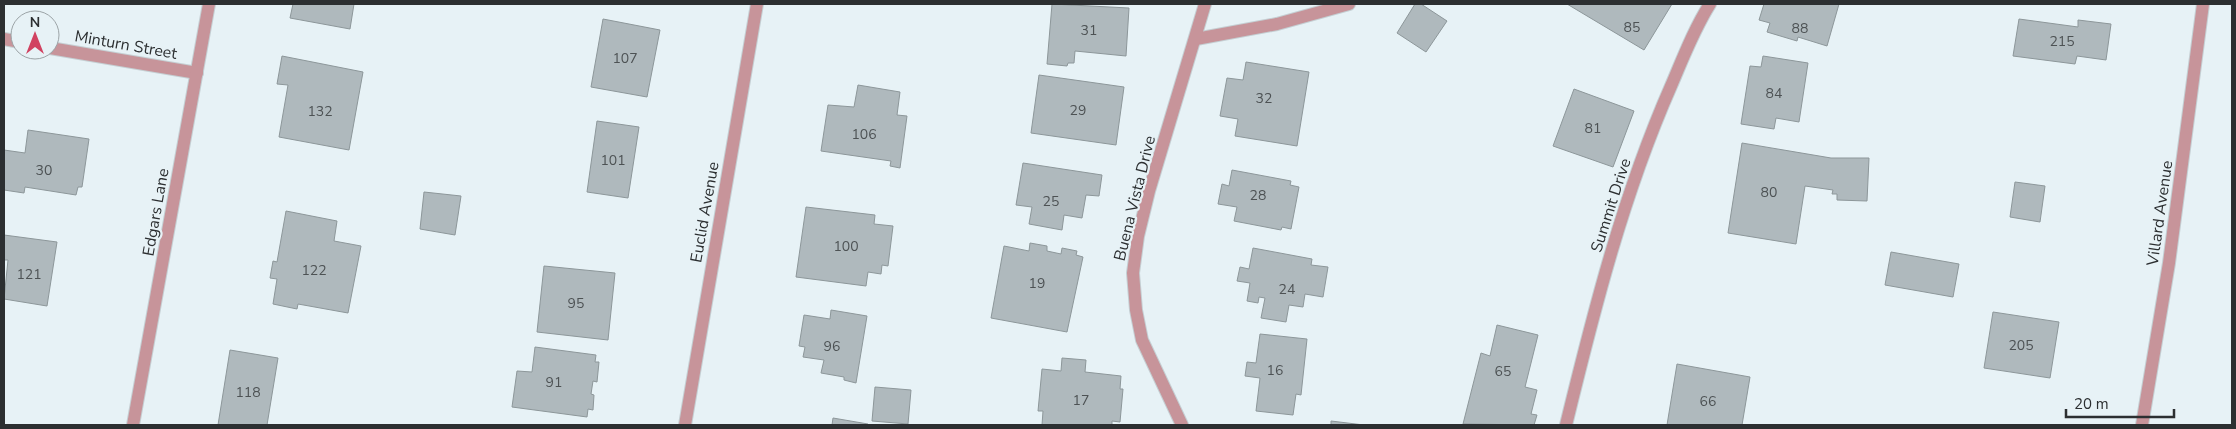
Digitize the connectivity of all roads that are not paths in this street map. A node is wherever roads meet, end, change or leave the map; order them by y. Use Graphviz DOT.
graph roads {
  1 [pos="209,4"];
  2 [pos="757,4"];
  3 [pos="1205,4"];
  4 [pos="1349,4"];
  5 [pos="1710,4"];
  6 [pos="2204,4"];
  7 [pos="1196,39"];
  8 [pos="60,50"];
  9 [pos="197,73"];
  10 [pos="133,425"];
  11 [pos="685,425"];
  12 [pos="1182,425"];
  13 [pos="1566,425"];
  14 [pos="2142,425"];
  1 -- 9 [label="street, Edgars Lane"];
  2 -- 11 [label="street, Euclid Avenue"];
  3 -- 7 [label="street, Buena Vista Drive"];
  4 -- 7 [label="street"];
  5 -- 13 [label="street, Summit Drive"];
  6 -- 14 [label="street, Villard Avenue"];
  7 -- 12 [label="street, Buena Vista Drive"];
  8 -- 9 [label="street, Minturn Street"];
  9 -- 10 [label="street, Edgars Lane"];
}
